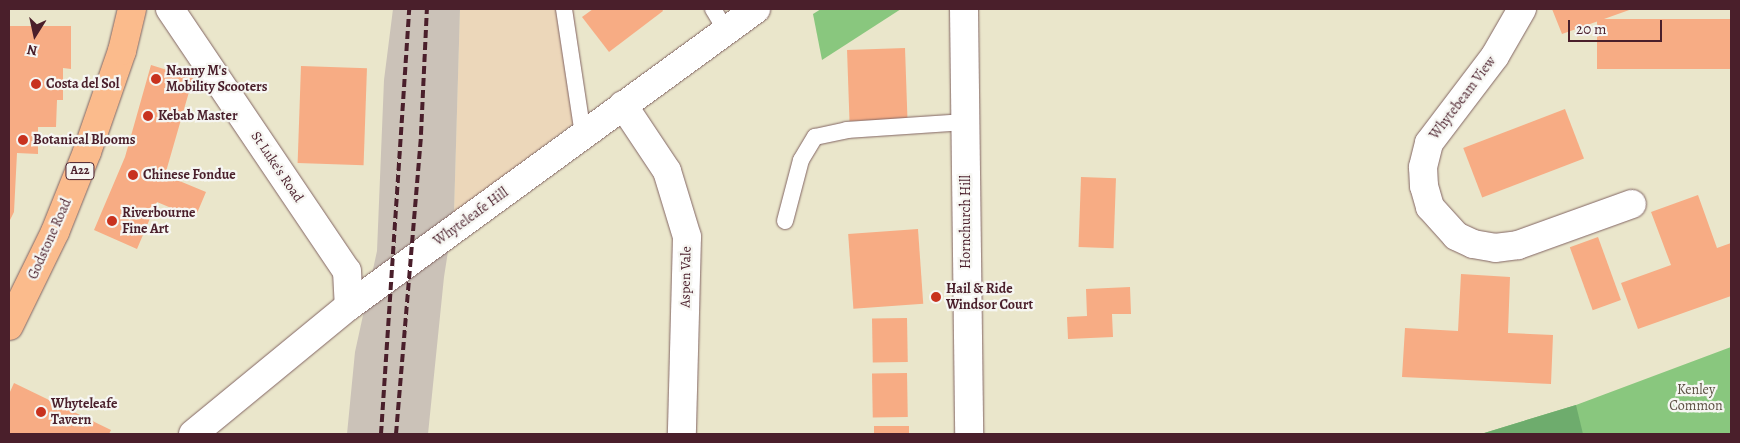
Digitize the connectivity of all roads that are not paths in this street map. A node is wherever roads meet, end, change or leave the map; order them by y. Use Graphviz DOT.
graph roads {
  1 [pos="132,9"];
  2 [pos="170,9"];
  3 [pos="564,9"];
  4 [pos="756,9"];
  5 [pos="964,9"];
  6 [pos="1522,9"];
  7 [pos="720,20"];
  8 [pos="623,105"];
  9 [pos="965,122"];
  10 [pos="584,135"];
  11 [pos="1632,204"];
  12 [pos="785,221"];
  13 [pos="349,306"];
  14 [pos="9,326"];
  15 [pos="193,434"];
  16 [pos="682,434"];
  17 [pos="969,434"];
  1 -- 14 [label="highway, Godstone Road / A22"];
  2 -- 13 [label="street, St Luke's Road"];
  3 -- 10 [label="lane"];
  4 -- 7 [label="street, Whyteleafe Hill"];
  5 -- 9 [label="street, Hornchurch Hill"];
  6 -- 11 [label="street, Whytebeam View"];
  7 -- 8 [label="street, Whyteleafe Hill"];
  8 -- 10 [label="street, Whyteleafe Hill"];
  8 -- 16 [label="street, Aspen Vale"];
  9 -- 12 [label="lane"];
  9 -- 17 [label="street, Hornchurch Hill"];
  10 -- 13 [label="street, Whyteleafe Hill"];
  13 -- 15 [label="street, Whyteleafe Hill"];
}
